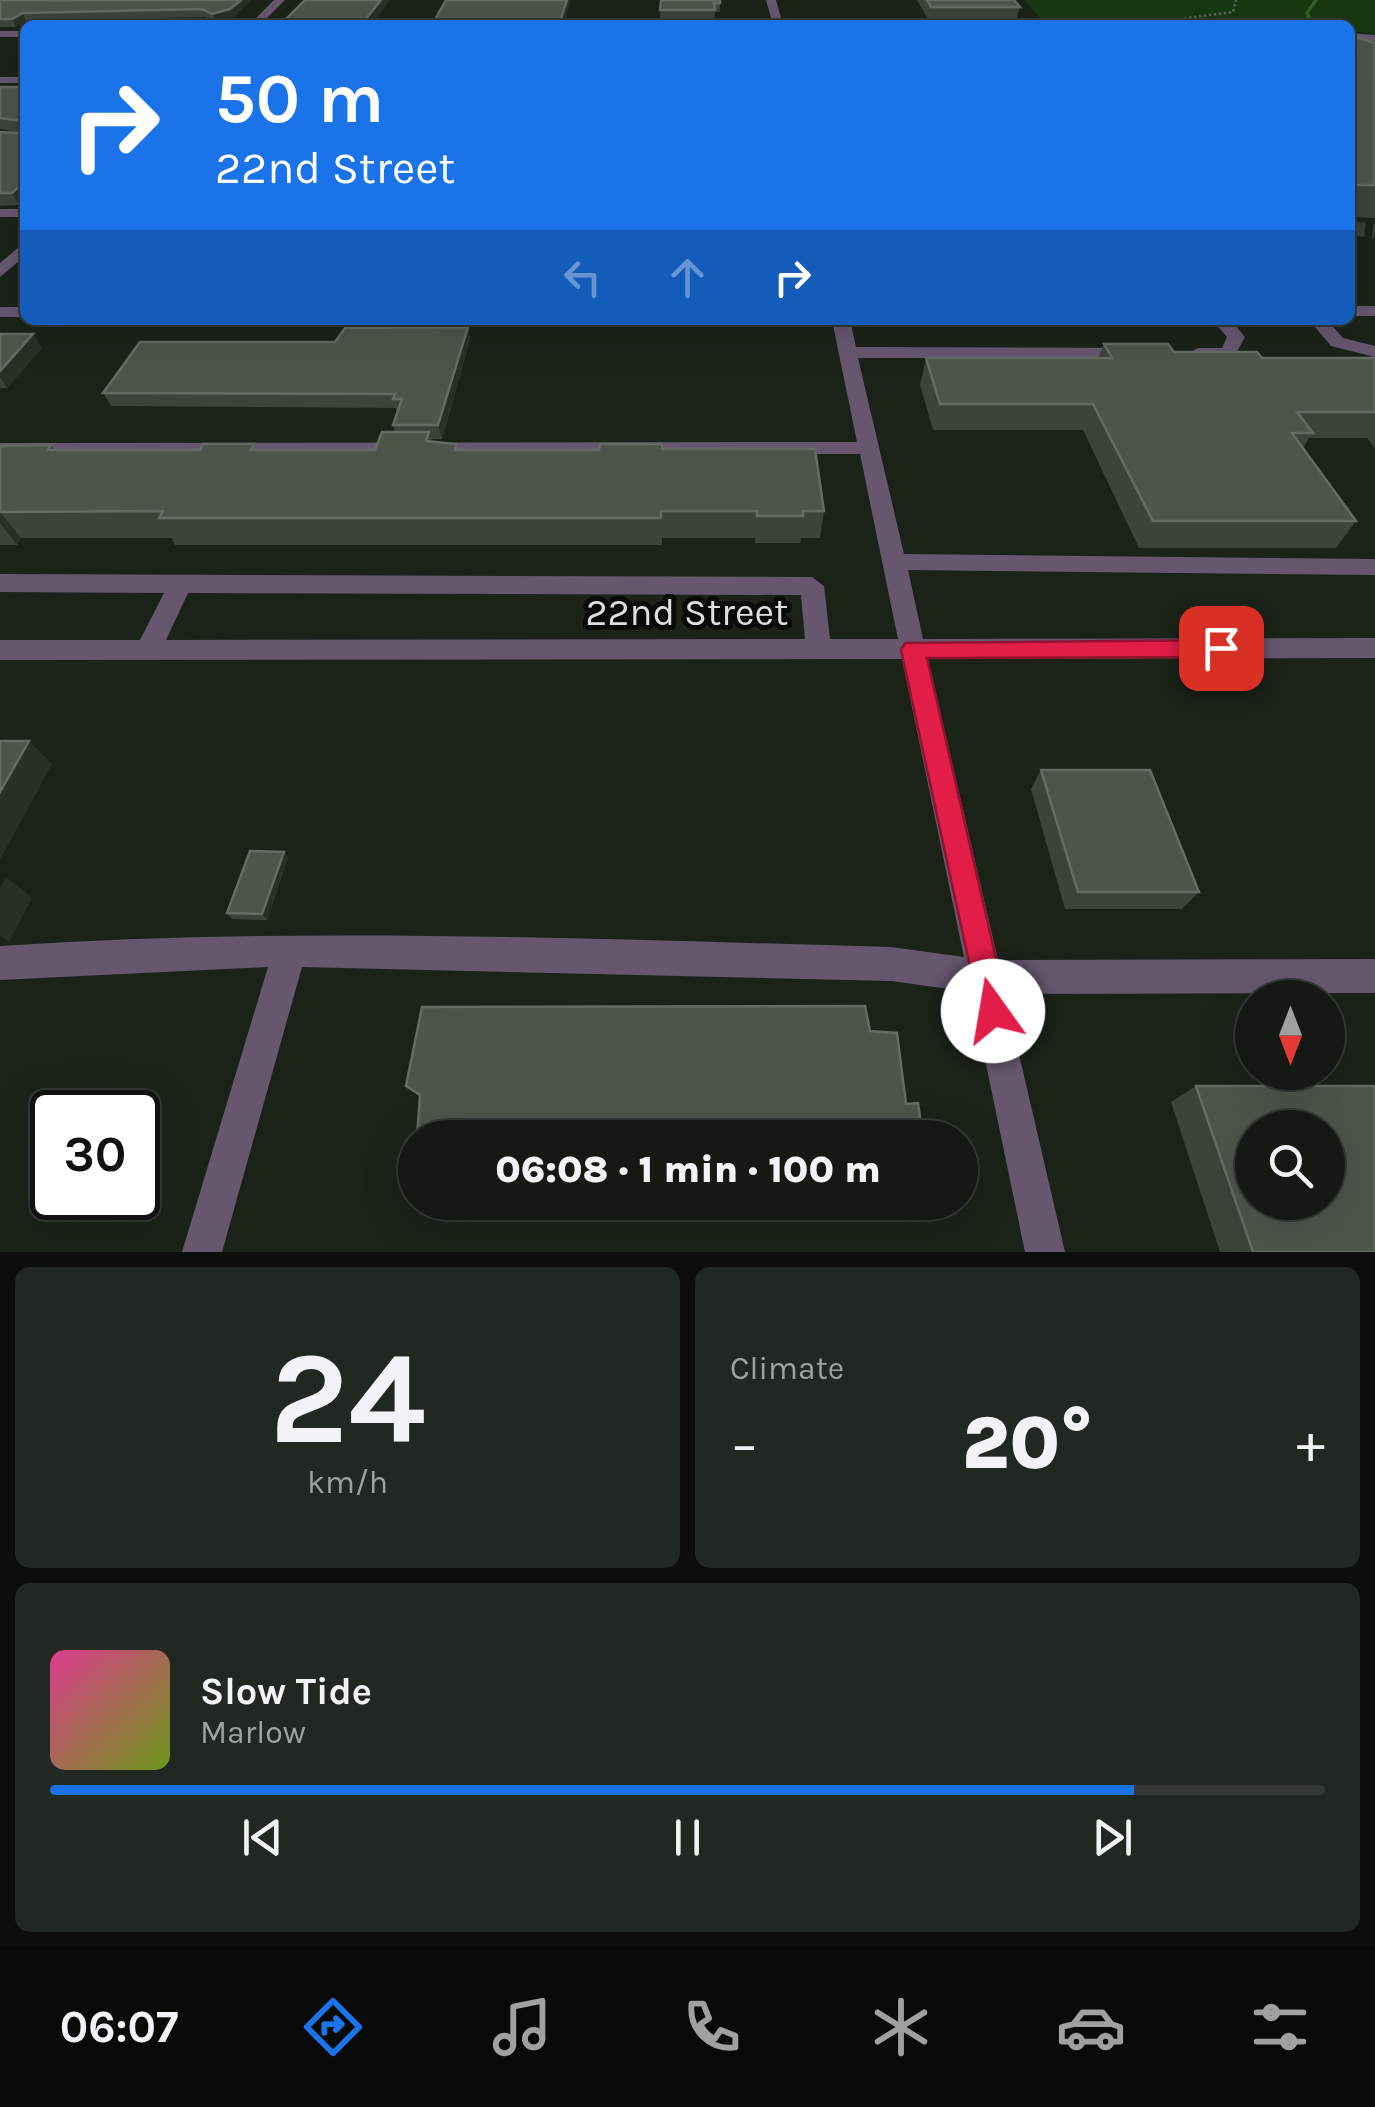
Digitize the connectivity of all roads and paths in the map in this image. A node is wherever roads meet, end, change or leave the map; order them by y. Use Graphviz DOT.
graph roads {
  1 [pos="280,0"];
  2 [pos="1236,0"];
  3 [pos="259,20"];
  4 [pos="1186,20"];
  5 [pos="20,252"];
  6 [pos="0,272"];
  7 [pos="842,325"];
  8 [pos="1225,325"];
  9 [pos="1322,325"];
  10 [pos="848,352"];
  11 [pos="1375,352"];
  12 [pos="869,448"];
  13 [pos="0,449"];
  14 [pos="894,562"];
  15 [pos="1375,567"];
  16 [pos="0,583"];
  17 [pos="180,584"];
  18 [pos="1375,648"];
  19 [pos="0,650"];
  20 [pos="148,650"];
  21 [pos="818,650"];
  22 [pos="913,650"];
  23 [pos="290,950"];
  24 [pos="0,963"];
  25 [pos="1375,976"];
  26 [pos="985,977"];
  27 [pos="202,1252"];
  28 [pos="1045,1252"];
  1 -- 3 [label="street"];
  2 -- 4 [label="path"];
  5 -- 6 [label="street"];
  7 -- 10 [label="street"];
  8 -- 10 [label="street"];
  9 -- 11 [label="street"];
  10 -- 12 [label="street"];
  12 -- 13 [label="street"];
  12 -- 14 [label="street"];
  14 -- 15 [label="street"];
  14 -- 22 [label="street"];
  16 -- 17 [label="street"];
  17 -- 20 [label="street"];
  17 -- 21 [label="street"];
  18 -- 22 [label="street, 22nd Street"];
  19 -- 20 [label="street, 22nd Street"];
  20 -- 21 [label="street, 22nd Street"];
  21 -- 22 [label="street, 22nd Street"];
  22 -- 26 [label="street"];
  23 -- 24 [label="street"];
  23 -- 26 [label="street"];
  23 -- 27 [label="street"];
  25 -- 26 [label="street"];
  26 -- 28 [label="street"];
}
